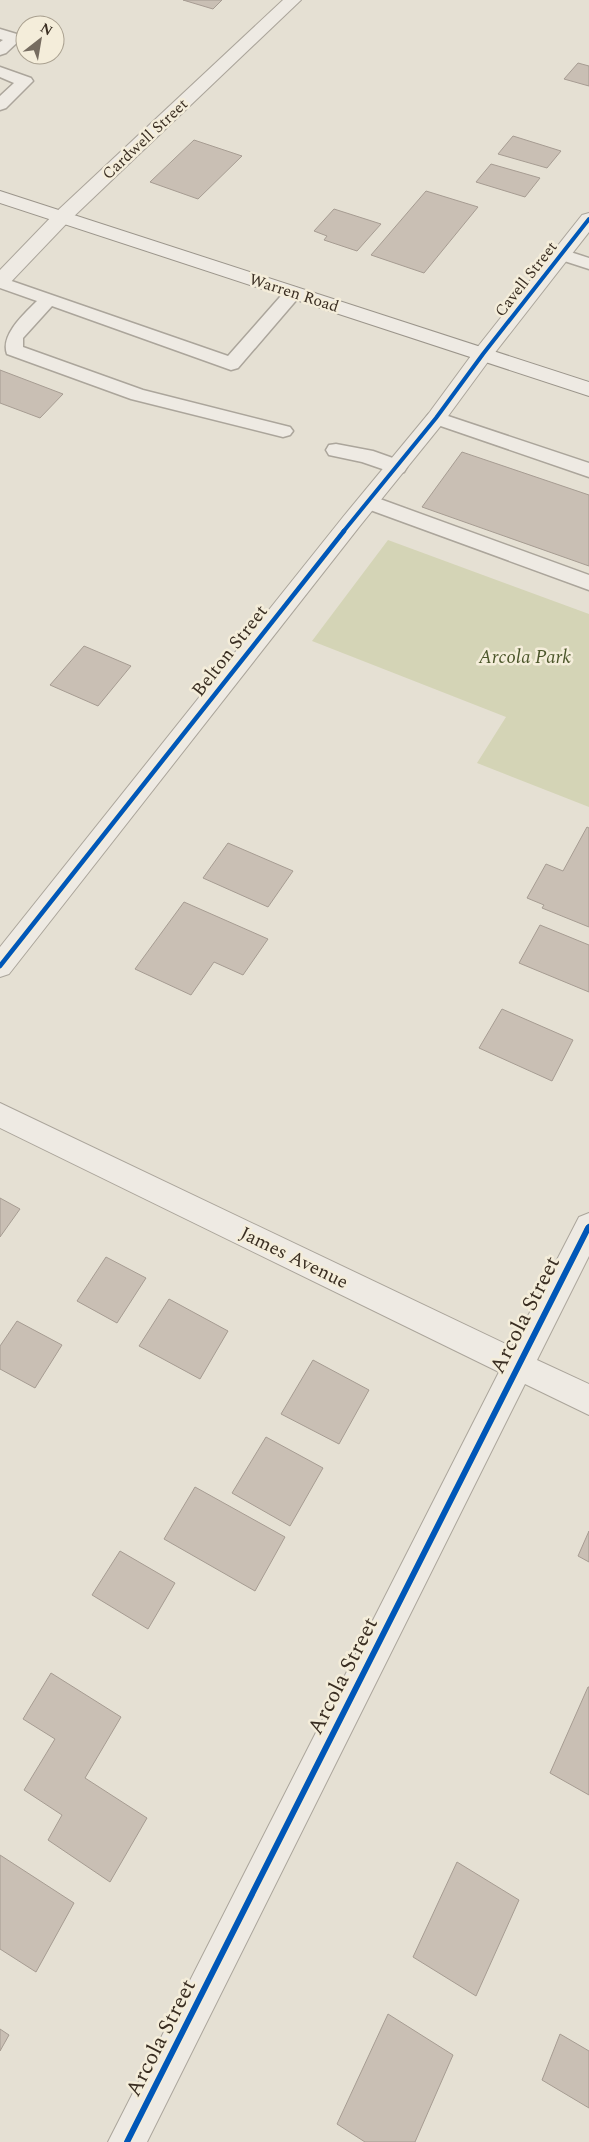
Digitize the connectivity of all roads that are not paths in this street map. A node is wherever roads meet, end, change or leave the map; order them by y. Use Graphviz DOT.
graph roads {
  1 [pos="293,0"];
  2 [pos="0,34"];
  3 [pos="0,50"];
  4 [pos="0,72"];
  5 [pos="0,105"];
  6 [pos="0,197"];
  7 [pos="62,217"];
  8 [pos="589,219"];
  9 [pos="561,254"];
  10 [pos="589,264"];
  11 [pos="0,282"];
  12 [pos="293,293"];
  13 [pos="49,299"];
  14 [pos="482,354"];
  15 [pos="589,389"];
  16 [pos="436,418"];
  17 [pos="283,431"];
  18 [pos="336,450"];
  19 [pos="398,467"];
  20 [pos="589,470"];
  21 [pos="369,502"];
  22 [pos="589,583"];
  23 [pos="0,966"];
  24 [pos="0,1115"];
  25 [pos="589,1226"];
  26 [pos="517,1366"];
  27 [pos="589,1400"];
  28 [pos="127,2142"];
  1 -- 7 [label="street, Cardwell Street"];
  2 -- 3 [label="lane"];
  4 -- 5 [label="lane"];
  6 -- 7 [label="street, Warren Road"];
  7 -- 11 [label="street, Cardwell Street"];
  7 -- 12 [label="street, Warren Road"];
  8 -- 9 [label="street, Cavell Street"];
  9 -- 10 [label="lane"];
  9 -- 14 [label="street, Cavell Street"];
  11 -- 13 [label="lane"];
  12 -- 13 [label="lane"];
  12 -- 14 [label="street, Warren Road"];
  13 -- 17 [label="lane"];
  14 -- 15 [label="street, Warren Road"];
  14 -- 16 [label="street, Belton Street"];
  16 -- 19 [label="street, Belton Street"];
  16 -- 20 [label="lane"];
  18 -- 19 [label="lane"];
  19 -- 21 [label="street, Belton Street"];
  21 -- 22 [label="lane"];
  21 -- 23 [label="street, Belton Street"];
  24 -- 26 [label="street, James Avenue"];
  25 -- 26 [label="street, Arcola Street"];
  26 -- 27 [label="street, James Avenue"];
  26 -- 28 [label="street, Arcola Street"];
}
